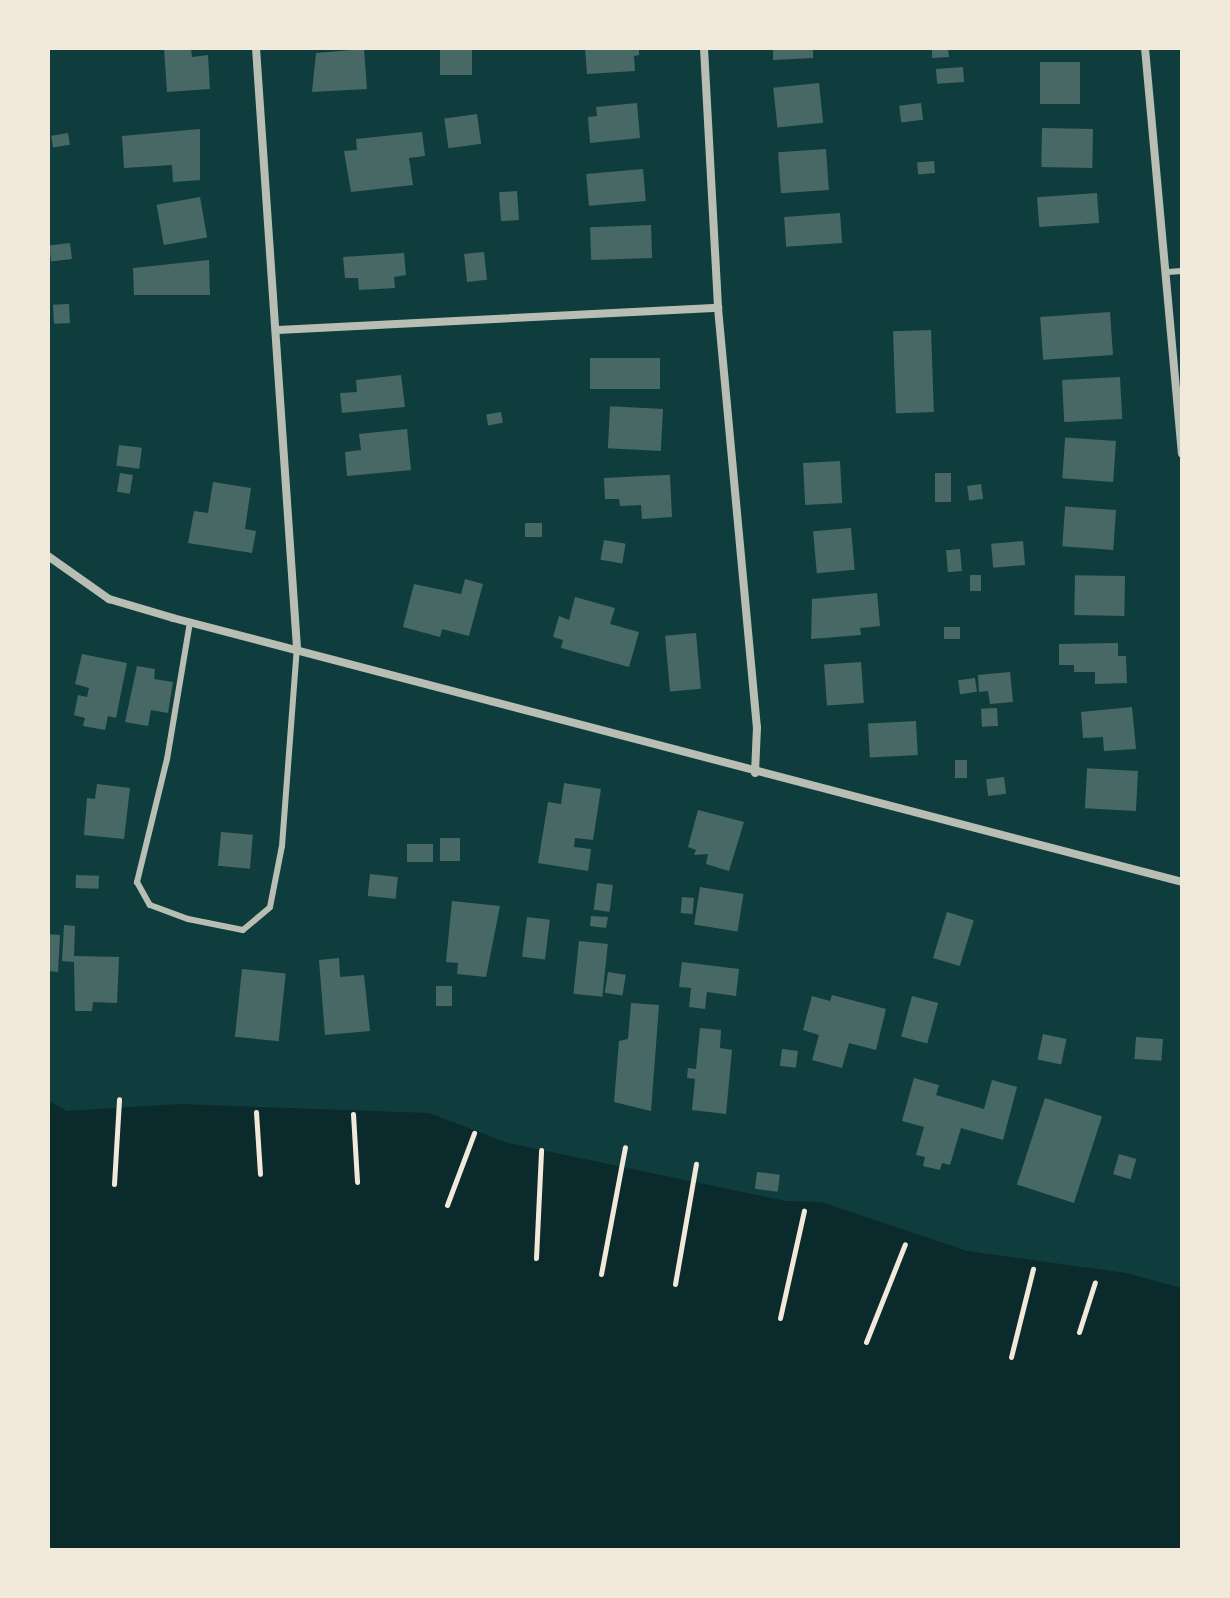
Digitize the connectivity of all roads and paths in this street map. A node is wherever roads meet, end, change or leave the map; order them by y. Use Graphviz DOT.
graph roads {
  1 [pos="256,48"];
  2 [pos="704,48"];
  3 [pos="1145,48"];
  4 [pos="1182,271"];
  5 [pos="1168,272"];
  6 [pos="718,308"];
  7 [pos="278,330"];
  8 [pos="1182,453"];
  9 [pos="48,556"];
  10 [pos="190,622"];
  11 [pos="297,648"];
  12 [pos="755,773"];
  13 [pos="1182,882"];
  14 [pos="119,1099"];
  15 [pos="256,1112"];
  16 [pos="353,1114"];
  17 [pos="474,1133"];
  18 [pos="625,1147"];
  19 [pos="541,1150"];
  20 [pos="696,1164"];
  21 [pos="260,1174"];
  22 [pos="357,1182"];
  23 [pos="114,1184"];
  24 [pos="447,1205"];
  25 [pos="804,1211"];
  26 [pos="905,1244"];
  27 [pos="536,1258"];
  28 [pos="1033,1269"];
  29 [pos="601,1274"];
  30 [pos="1095,1282"];
  31 [pos="675,1284"];
  32 [pos="780,1318"];
  33 [pos="1079,1332"];
  34 [pos="866,1342"];
  35 [pos="1011,1357"];
  1 -- 7 [label="street"];
  2 -- 6 [label="street"];
  3 -- 5 [label="street"];
  4 -- 5 [label="lane"];
  5 -- 8 [label="street"];
  6 -- 7 [label="street"];
  6 -- 12 [label="street"];
  7 -- 11 [label="street"];
  9 -- 10 [label="street"];
  10 -- 11 [label="street"];
  10 -- 11 [label="lane"];
  11 -- 12 [label="street"];
  12 -- 13 [label="street"];
  14 -- 23 [label="path"];
  15 -- 21 [label="path"];
  16 -- 22 [label="path"];
  17 -- 24 [label="path"];
  18 -- 29 [label="path"];
  19 -- 27 [label="path"];
  20 -- 31 [label="path"];
  25 -- 32 [label="path"];
  26 -- 34 [label="path"];
  28 -- 35 [label="path"];
  30 -- 33 [label="path"];
}
